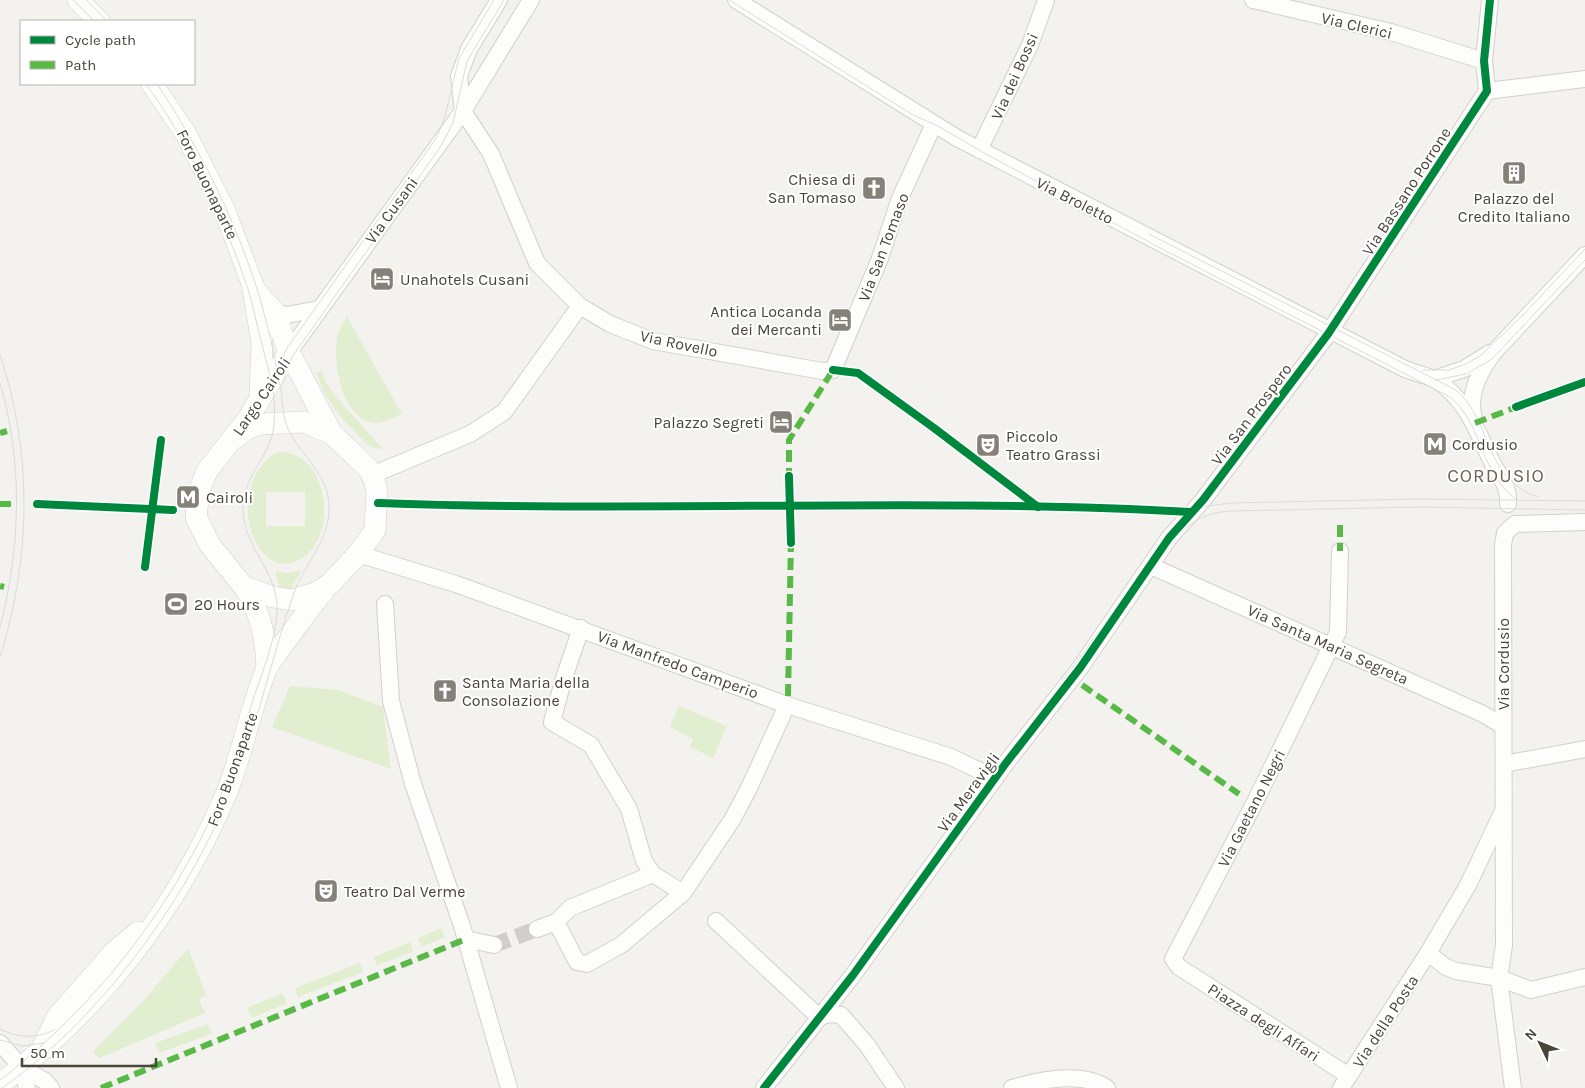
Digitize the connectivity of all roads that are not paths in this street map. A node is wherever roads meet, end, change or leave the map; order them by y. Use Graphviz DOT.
graph roads {
  1 [pos="78,0"];
  2 [pos="499,0"];
  3 [pos="531,0"];
  4 [pos="736,0"];
  5 [pos="1046,0"];
  6 [pos="1253,0"];
  7 [pos="1490,4"];
  8 [pos="98,20"];
  9 [pos="1484,61"];
  10 [pos="1585,79"];
  11 [pos="153,85"];
  12 [pos="1487,91"];
  13 [pos="463,111"];
  14 [pos="934,124"];
  15 [pos="979,150"];
  16 [pos="1585,255"];
  17 [pos="255,290"];
  18 [pos="580,306"];
  19 [pos="319,309"];
  20 [pos="276,313"];
  21 [pos="1330,331"];
  22 [pos="1510,335"];
  23 [pos="289,352"];
  24 [pos="833,370"];
  25 [pos="1431,378"];
  26 [pos="260,396"];
  27 [pos="1475,423"];
  28 [pos="332,434"];
  29 [pos="232,440"];
  30 [pos="372,475"];
  31 [pos="1508,504"];
  32 [pos="1191,512"];
  33 [pos="1583,522"];
  34 [pos="1340,551"];
  35 [pos="358,554"];
  36 [pos="1151,566"];
  37 [pos="330,584"];
  38 [pos="244,587"];
  39 [pos="385,604"];
  40 [pos="581,628"];
  41 [pos="1332,646"];
  42 [pos="268,667"];
  43 [pos="787,705"];
  44 [pos="1503,726"];
  45 [pos="1585,749"];
  46 [pos="1504,764"];
  47 [pos="995,778"];
  48 [pos="1504,808"];
  49 [pos="653,874"];
  50 [pos="683,893"];
  51 [pos="716,921"];
  52 [pos="556,922"];
  53 [pos="537,929"];
  54 [pos="466,939"];
  55 [pos="494,945"];
  56 [pos="1428,953"];
  57 [pos="1179,967"];
  58 [pos="1585,977"];
  59 [pos="1499,978"];
  60 [pos="819,1017"];
  61 [pos="0,1043"];
  62 [pos="22,1081"];
  63 [pos="1345,1082"];
  64 [pos="0,1084"];
  65 [pos="1105,1087"];
  66 [pos="51,1088"];
  67 [pos="510,1088"];
  68 [pos="764,1088"];
  69 [pos="896,1088"];
  70 [pos="1012,1088"];
  71 [pos="1512,1088"];
  1 -- 8 [label="street"];
  2 -- 13 [label="street"];
  3 -- 13 [label="street, Via Cusani"];
  4 -- 14 [label="street, Via Broletto"];
  5 -- 15 [label="street, Via dei Bossi"];
  6 -- 9 [label="street, Via Clerici"];
  7 -- 9 [label="street"];
  9 -- 12 [label="street"];
  10 -- 12 [label="street"];
  11 -- 17 [label="street, Foro Buonaparte"];
  12 -- 21 [label="street, Via Bassano Porrone"];
  13 -- 18 [label="street, Via Rovello"];
  13 -- 19 [label="street, Via Cusani"];
  14 -- 15 [label="street, Via Broletto"];
  14 -- 24 [label="street, Via San Tomaso"];
  15 -- 21 [label="street, Via Broletto"];
  16 -- 22 [label="street"];
  17 -- 20 [label="street, Foro Buonaparte"];
  17 -- 26 [label="street, Foro Buonaparte"];
  18 -- 24 [label="street, Via Rovello"];
  18 -- 30 [label="street"];
  19 -- 20 [label="street"];
  19 -- 23 [label="street, Via Cusani"];
  20 -- 23 [label="street, Foro Buonaparte"];
  21 -- 25 [label="street, Via Broletto"];
  21 -- 32 [label="street, Via San Prospero"];
  22 -- 25 [label="street"];
  22 -- 27 [label="street"];
  23 -- 26 [label="street, Largo Cairoli"];
  23 -- 28 [label="street, Largo Cairoli"];
  25 -- 27 [label="street, Via Broletto"];
  26 -- 29 [label="street, Largo Cairoli"];
  27 -- 31 [label="street"];
  28 -- 29 [label="street, Largo Cairoli"];
  28 -- 30 [label="street, Largo Cairoli"];
  29 -- 38 [label="street, Largo Cairoli"];
  30 -- 35 [label="street, Largo Cairoli"];
  32 -- 36 [label="street, Via Meravigli"];
  33 -- 44 [label="street, Via Cordusio"];
  34 -- 41 [label="street"];
  35 -- 37 [label="street, Largo Cairoli"];
  35 -- 40 [label="street, Via Manfredo Camperio"];
  36 -- 41 [label="street, Via Santa Maria Segreta"];
  36 -- 47 [label="street, Via Meravigli"];
  37 -- 38 [label="street, Largo Cairoli"];
  37 -- 42 [label="street, Foro Buonaparte"];
  38 -- 42 [label="street, Foro Buonaparte"];
  39 -- 54 [label="street"];
  40 -- 43 [label="street, Via Manfredo Camperio"];
  40 -- 49 [label="street"];
  41 -- 44 [label="street, Via Santa Maria Segreta"];
  41 -- 57 [label="street, Via Gaetano Negri"];
  42 -- 62 [label="street, Foro Buonaparte"];
  43 -- 47 [label="street, Via Manfredo Camperio"];
  43 -- 50 [label="street"];
  44 -- 46 [label="street, Via Cordusio"];
  45 -- 46 [label="street"];
  46 -- 48 [label="street, Via Cordusio"];
  47 -- 60 [label="street, Via Meravigli"];
  48 -- 56 [label="street, Via della Posta"];
  48 -- 59 [label="street, Via Cordusio"];
  49 -- 50 [label="street"];
  49 -- 52 [label="street"];
  50 -- 52 [label="street"];
  51 -- 60 [label="street"];
  52 -- 53 [label="street"];
  54 -- 55 [label="street"];
  54 -- 67 [label="street"];
  56 -- 59 [label="street"];
  56 -- 63 [label="street, Via della Posta"];
  57 -- 63 [label="street, Piazza degli Affari"];
  58 -- 59 [label="street"];
  59 -- 71 [label="street, Via Cordusio"];
  60 -- 68 [label="street, Via Meravigli"];
  60 -- 69 [label="street"];
  61 -- 62 [label="street"];
  62 -- 64 [label="street, Foro Buonaparte"];
  62 -- 66 [label="street"];
  65 -- 70 [label="street"];
}
